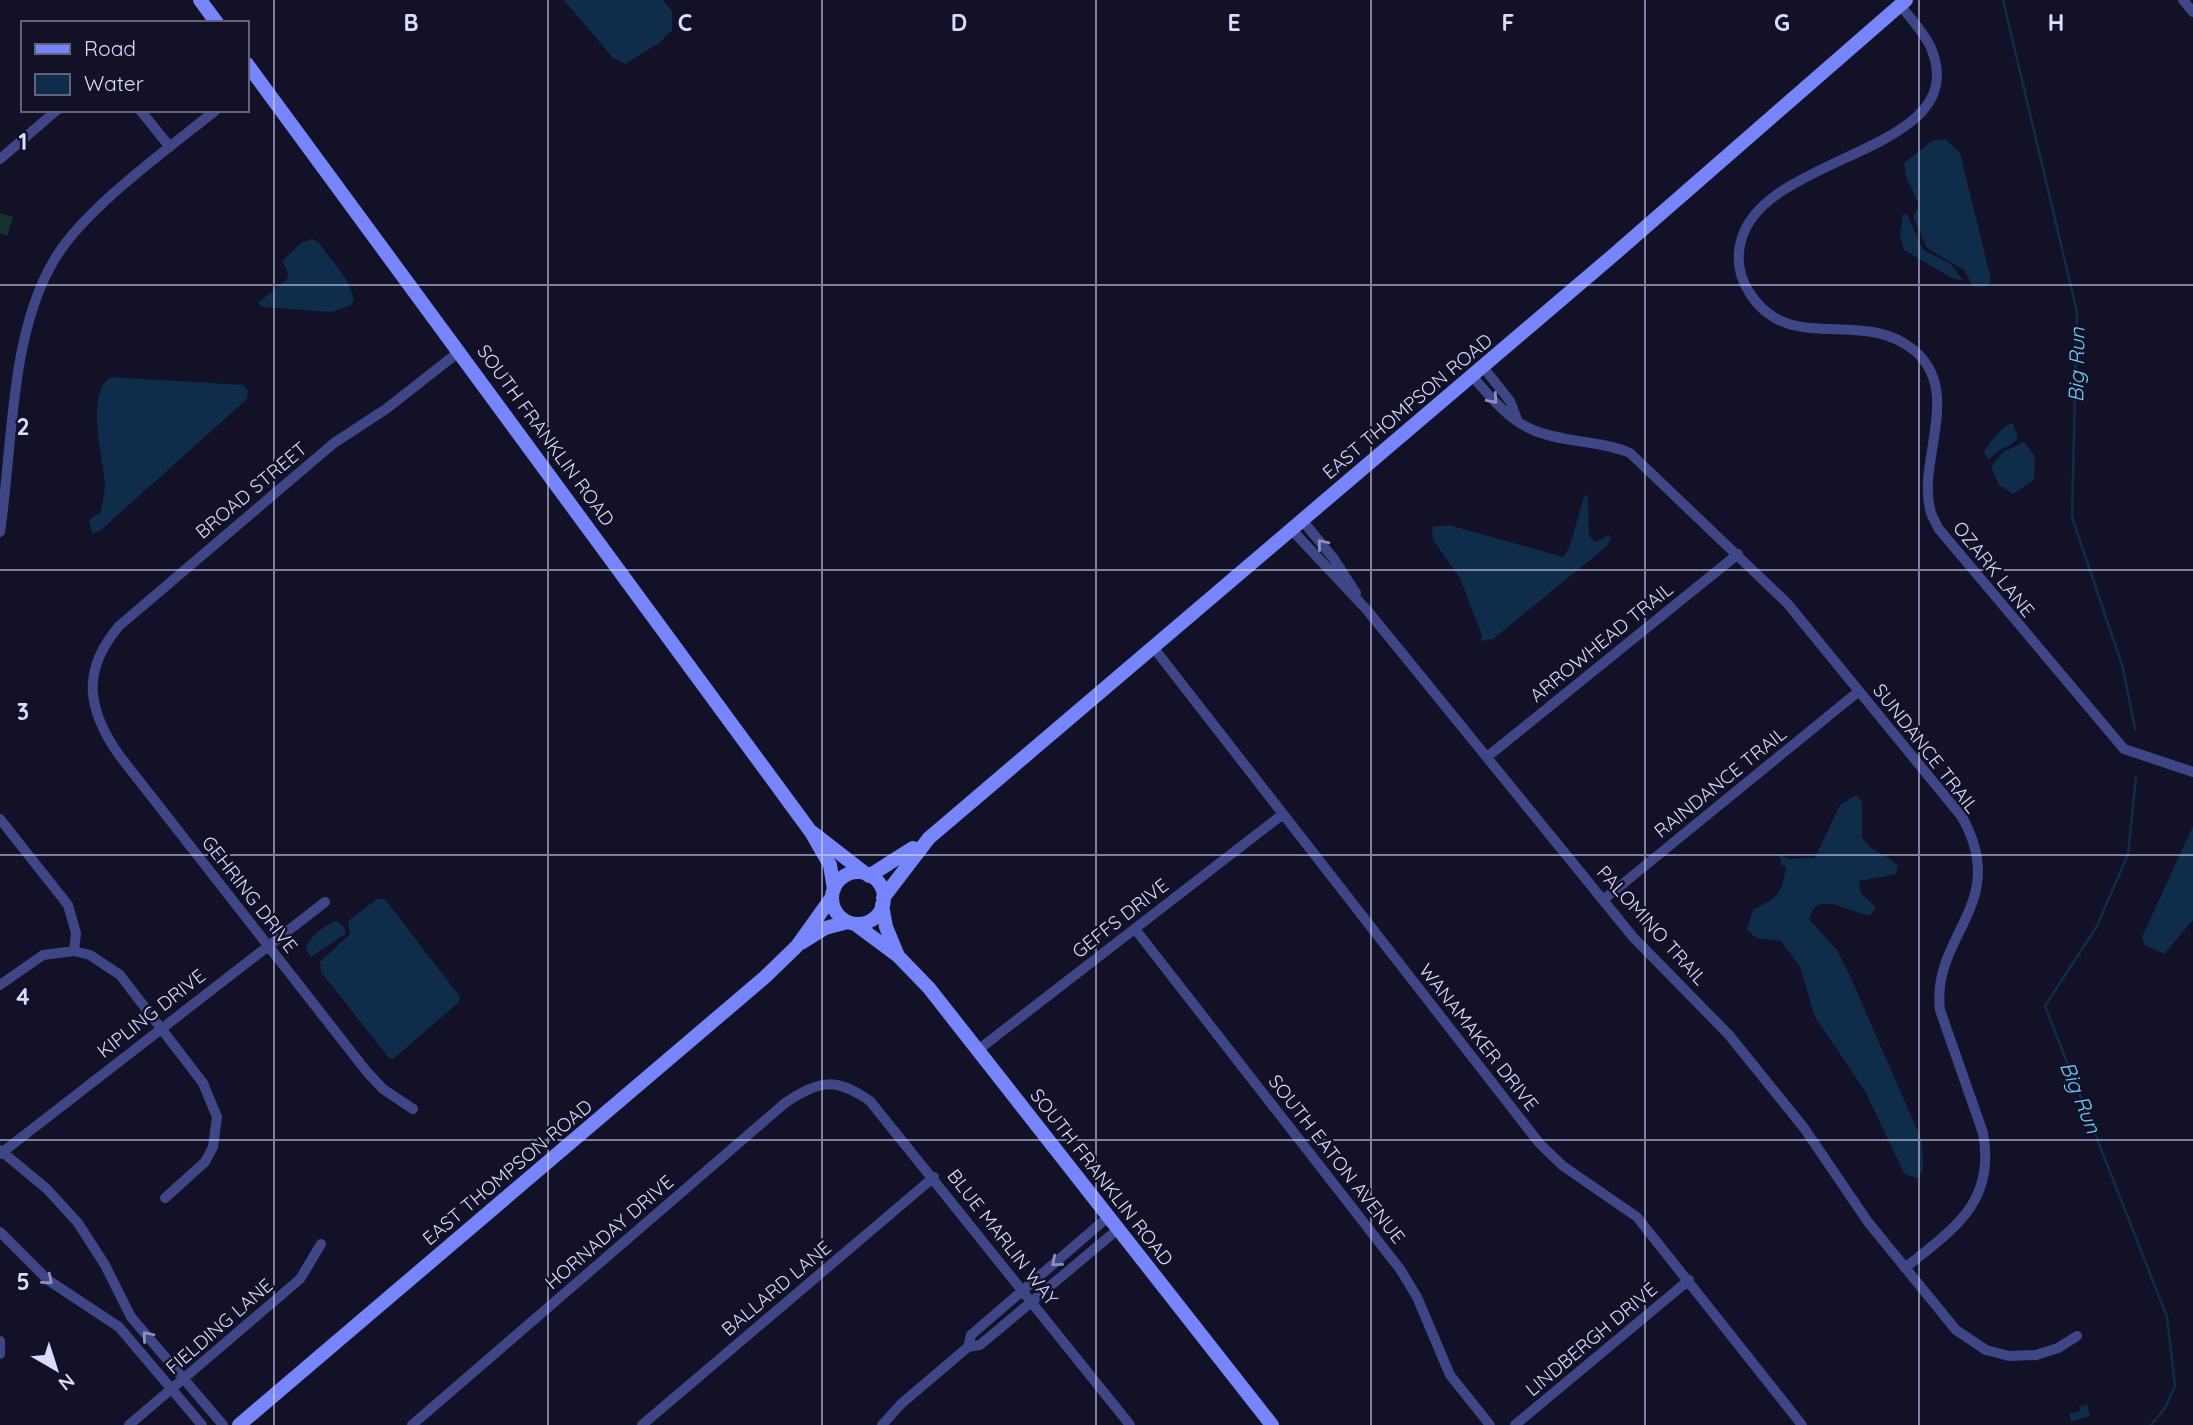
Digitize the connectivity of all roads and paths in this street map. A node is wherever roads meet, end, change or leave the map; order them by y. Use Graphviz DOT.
graph roads {
  1 [pos="200,0"];
  2 [pos="2183,0"];
  3 [pos="1903,3"];
  4 [pos="2193,12"];
  5 [pos="215,21"];
  6 [pos="252,81"];
  7 [pos="55,112"];
  8 [pos="142,112"];
  9 [pos="214,112"];
  10 [pos="170,147"];
  11 [pos="0,159"];
  12 [pos="460,351"];
  13 [pos="1478,371"];
  14 [pos="4,479"];
  15 [pos="1296,525"];
  16 [pos="0,532"];
  17 [pos="1738,554"];
  18 [pos="1153,647"];
  19 [pos="92,680"];
  20 [pos="1859,691"];
  21 [pos="1487,757"];
  22 [pos="2193,772"];
  23 [pos="1283,814"];
  24 [pos="0,819"];
  25 [pos="811,832"];
  26 [pos="929,838"];
  27 [pos="868,875"];
  28 [pos="833,893"];
  29 [pos="1603,900"];
  30 [pos="325,902"];
  31 [pos="883,902"];
  32 [pos="852,923"];
  33 [pos="1135,929"];
  34 [pos="268,945"];
  35 [pos="797,946"];
  36 [pos="74,951"];
  37 [pos="898,956"];
  38 [pos="0,985"];
  39 [pos="161,1028"];
  40 [pos="978,1050"];
  41 [pos="839,1083"];
  42 [pos="413,1109"];
  43 [pos="1,1152"];
  44 [pos="933,1177"];
  45 [pos="165,1198"];
  46 [pos="1108,1217"];
  47 [pos="1117,1230"];
  48 [pos="0,1232"];
  49 [pos="321,1244"];
  50 [pos="1905,1268"];
  51 [pos="1689,1280"];
  52 [pos="1023,1290"];
  53 [pos="1032,1301"];
  54 [pos="2077,1336"];
  55 [pos="0,1341"];
  56 [pos="968,1347"];
  57 [pos="0,1354"];
  58 [pos="184,1379"];
  59 [pos="172,1390"];
  60 [pos="1125,1423"];
  61 [pos="129,1425"];
  62 [pos="202,1425"];
  63 [pos="223,1425"];
  64 [pos="239,1425"];
  65 [pos="412,1425"];
  66 [pos="642,1425"];
  67 [pos="882,1425"];
  68 [pos="1272,1425"];
  69 [pos="1490,1425"];
  70 [pos="1515,1425"];
  71 [pos="1802,1425"];
  1 -- 5 [label="main road"];
  2 -- 4 [label="street"];
  3 -- 13 [label="main road, EAST THOMPSON ROAD"];
  3 -- 22 [label="street, OZARK LANE"];
  6 -- 12 [label="main road, SOUTH FRANKLIN ROAD"];
  7 -- 11 [label="street"];
  8 -- 10 [label="street"];
  9 -- 10 [label="street"];
  10 -- 14 [label="street"];
  12 -- 19 [label="street, BROAD STREET"];
  12 -- 25 [label="main road, SOUTH FRANKLIN ROAD"];
  13 -- 15 [label="main road, EAST THOMPSON ROAD"];
  13 -- 17 [label="street, SUNDANCE TRAIL"];
  14 -- 16 [label="street"];
  15 -- 18 [label="main road, EAST THOMPSON ROAD"];
  15 -- 21 [label="street, PALOMINO TRAIL"];
  17 -- 20 [label="street, SUNDANCE TRAIL"];
  17 -- 21 [label="street, ARROWHEAD TRAIL"];
  18 -- 23 [label="street, WANAMAKER DRIVE"];
  18 -- 26 [label="main road, EAST THOMPSON ROAD"];
  19 -- 34 [label="street, GEHRING DRIVE"];
  20 -- 29 [label="street, RAINDANCE TRAIL"];
  20 -- 50 [label="street, SUNDANCE TRAIL"];
  21 -- 29 [label="street, PALOMINO TRAIL"];
  23 -- 33 [label="street, GEFFS DRIVE"];
  23 -- 51 [label="street, WANAMAKER DRIVE"];
  24 -- 36 [label="street"];
  25 -- 27 [label="main road, SOUTH FRANKLIN ROAD"];
  25 -- 28 [label="main road, SOUTH FRANKLIN ROAD"];
  26 -- 27 [label="main road, EAST THOMPSON ROAD"];
  26 -- 31 [label="main road, EAST THOMPSON ROAD"];
  27 -- 28 [label="main road"];
  27 -- 31 [label="main road"];
  28 -- 32 [label="main road"];
  28 -- 35 [label="main road, EAST THOMPSON ROAD"];
  29 -- 50 [label="street, PALOMINO TRAIL"];
  30 -- 34 [label="street, KIPLING DRIVE"];
  31 -- 32 [label="main road"];
  31 -- 37 [label="main road, SOUTH FRANKLIN ROAD"];
  32 -- 35 [label="main road, EAST THOMPSON ROAD"];
  32 -- 37 [label="main road, SOUTH FRANKLIN ROAD"];
  33 -- 40 [label="street, GEFFS DRIVE"];
  33 -- 69 [label="street, SOUTH EATON AVENUE"];
  34 -- 39 [label="street, KIPLING DRIVE"];
  34 -- 42 [label="street, GEHRING DRIVE"];
  35 -- 64 [label="main road, EAST THOMPSON ROAD"];
  36 -- 38 [label="street"];
  36 -- 39 [label="street"];
  37 -- 40 [label="main road, SOUTH FRANKLIN ROAD"];
  39 -- 43 [label="street, KIPLING DRIVE"];
  39 -- 45 [label="street"];
  40 -- 46 [label="main road, SOUTH FRANKLIN ROAD"];
  41 -- 44 [label="street, BLUE MARLIN WAY"];
  41 -- 65 [label="street, HORNADAY DRIVE"];
  58 -- 43 [label="street, one-way"];
  44 -- 52 [label="street, BLUE MARLIN WAY"];
  44 -- 66 [label="street, BALLARD LANE"];
  46 -- 47 [label="main road, SOUTH FRANKLIN ROAD"];
  46 -- 52 [label="street, one-way"];
  47 -- 53 [label="street"];
  47 -- 68 [label="main road, SOUTH FRANKLIN ROAD"];
  48 -- 59 [label="street, one-way"];
  49 -- 58 [label="street, FIELDING LANE"];
  50 -- 54 [label="street, PALOMINO TRAIL"];
  51 -- 70 [label="street, LINDBERGH DRIVE"];
  51 -- 71 [label="street, WANAMAKER DRIVE"];
  52 -- 53 [label="street, BLUE MARLIN WAY"];
  52 -- 56 [label="street"];
  53 -- 56 [label="street"];
  53 -- 60 [label="street, BLUE MARLIN WAY"];
  55 -- 57 [label="street"];
  56 -- 67 [label="street"];
  58 -- 59 [label="street, FIELDING LANE"];
  58 -- 63 [label="street"];
  59 -- 61 [label="street, FIELDING LANE"];
  59 -- 62 [label="street"];
}
